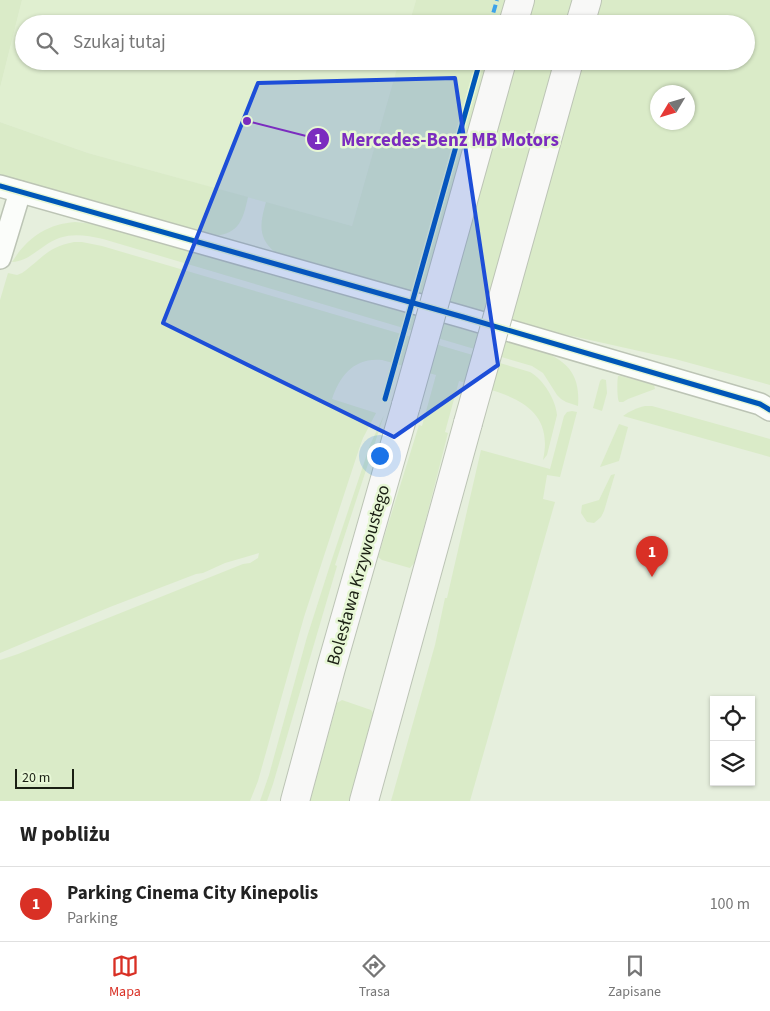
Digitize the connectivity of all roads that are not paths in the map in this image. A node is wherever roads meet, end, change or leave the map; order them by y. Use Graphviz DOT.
graph roads {
  1 [pos="520,0"];
  2 [pos="587,0"];
  3 [pos="516,15"];
  4 [pos="583,15"];
  5 [pos="499,70"];
  6 [pos="567,70"];
  7 [pos="0,186"];
  8 [pos="20,192"];
  9 [pos="0,258"];
  10 [pos="767,406"];
  11 [pos="305,764"];
  12 [pos="366,797"];
  13 [pos="282,801"];
  14 [pos="295,801"];
  1 -- 3 [label="main road"];
  2 -- 4 [label="main road"];
  5 -- 11 [label="main road, Bolesława Krzywoustego, bridge"];
  6 -- 12 [label="main road, bridge"];
  7 -- 8 [label="street"];
  8 -- 9 [label="street"];
  8 -- 10 [label="street"];
  11 -- 13 [label="main road"];
  11 -- 14 [label="main road, Bolesława Krzywoustego"];
}
